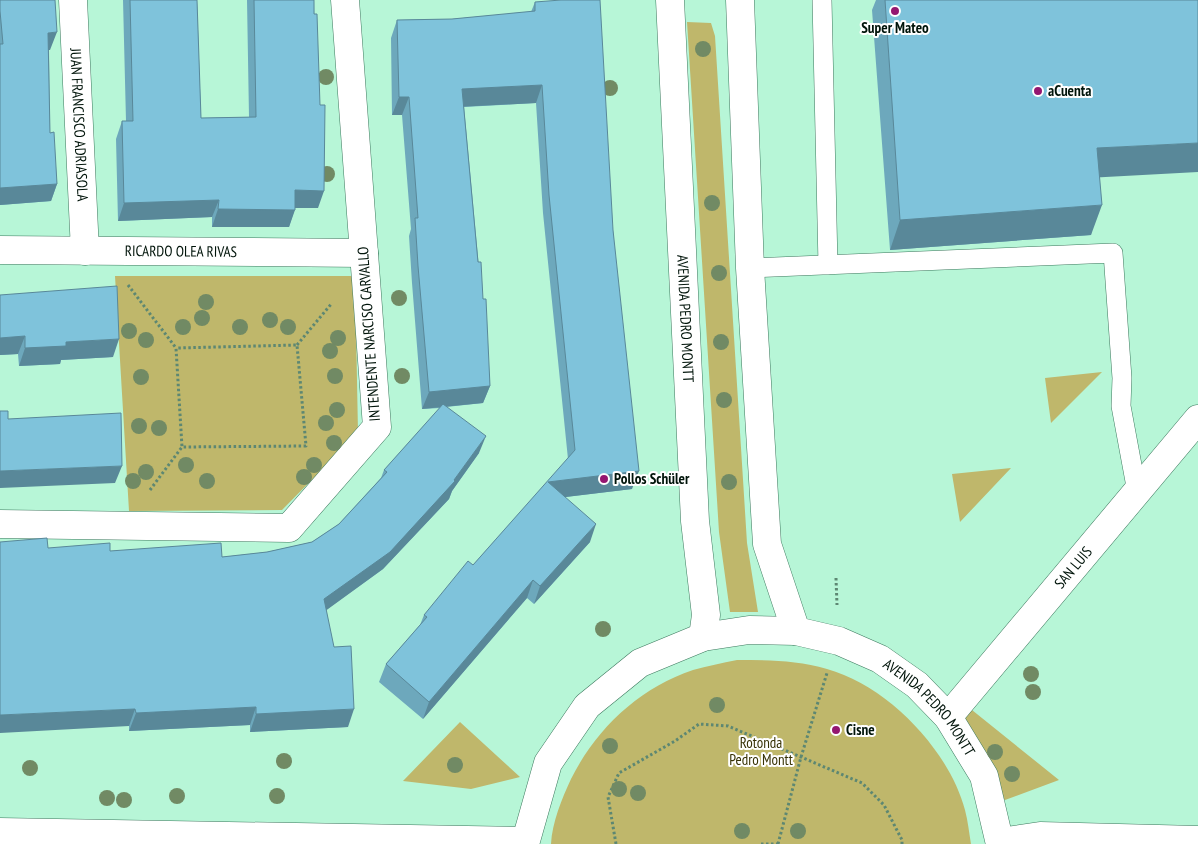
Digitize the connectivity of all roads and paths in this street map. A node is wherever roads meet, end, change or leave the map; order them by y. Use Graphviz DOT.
graph roads {
  1 [pos="72,0"];
  2 [pos="345,0"];
  3 [pos="670,0"];
  4 [pos="740,0"];
  5 [pos="822,0"];
  6 [pos="0,250"];
  7 [pos="85,251"];
  8 [pos="364,253"];
  9 [pos="828,265"];
  10 [pos="750,268"];
  11 [pos="128,284"];
  12 [pos="176,348"];
  13 [pos="1198,419"];
  14 [pos="182,447"];
  15 [pos="1137,492"];
  16 [pos="0,524"];
  17 [pos="125,525"];
  18 [pos="836,578"];
  19 [pos="796,631"];
  20 [pos="703,637"];
  21 [pos="839,642"];
  22 [pos="948,717"];
  23 [pos="801,757"];
  24 [pos="0,832"];
  25 [pos="1198,840"];
  26 [pos="525,842"];
  27 [pos="1000,843"];
  28 [pos="616,844"];
  29 [pos="761,844"];
  30 [pos="778,844"];
  31 [pos="902,844"];
  1 -- 7 [label="main road, JUAN FRANCISCO ADRIASOLA"];
  2 -- 8 [label="main road, INTENDENTE NARCISO CARVALLO"];
  3 -- 20 [label="main road, AVENIDA PEDRO MONTT"];
  4 -- 10 [label="main road"];
  5 -- 9 [label="lane"];
  6 -- 7 [label="main road, RICARDO OLEA RIVAS"];
  7 -- 8 [label="main road, RICARDO OLEA RIVAS"];
  8 -- 17 [label="main road, INTENDENTE NARCISO CARVALLO"];
  9 -- 10 [label="lane"];
  9 -- 15 [label="lane"];
  10 -- 19 [label="main road"];
  11 -- 12 [label="path"];
  12 -- 14 [label="path"];
  12 -- 14 [label="path"];
  13 -- 15 [label="main road, SAN LUIS"];
  14 -- 17 [label="path"];
  15 -- 22 [label="main road, SAN LUIS"];
  16 -- 17 [label="main road, INTENDENTE NARCISO CARVALLO"];
  18 -- 21 [label="path"];
  19 -- 20 [label="main road, AVENIDA PEDRO MONTT"];
  19 -- 21 [label="main road, AVENIDA PEDRO MONTT"];
  20 -- 26 [label="main road, AVENIDA PEDRO MONTT"];
  21 -- 22 [label="main road, AVENIDA PEDRO MONTT"];
  21 -- 23 [label="path"];
  22 -- 27 [label="main road, AVENIDA PEDRO MONTT"];
  23 -- 28 [label="path"];
  23 -- 30 [label="path"];
  23 -- 31 [label="path"];
  24 -- 26 [label="main road"];
  25 -- 27 [label="main road"];
  29 -- 30 [label="path"];
}
